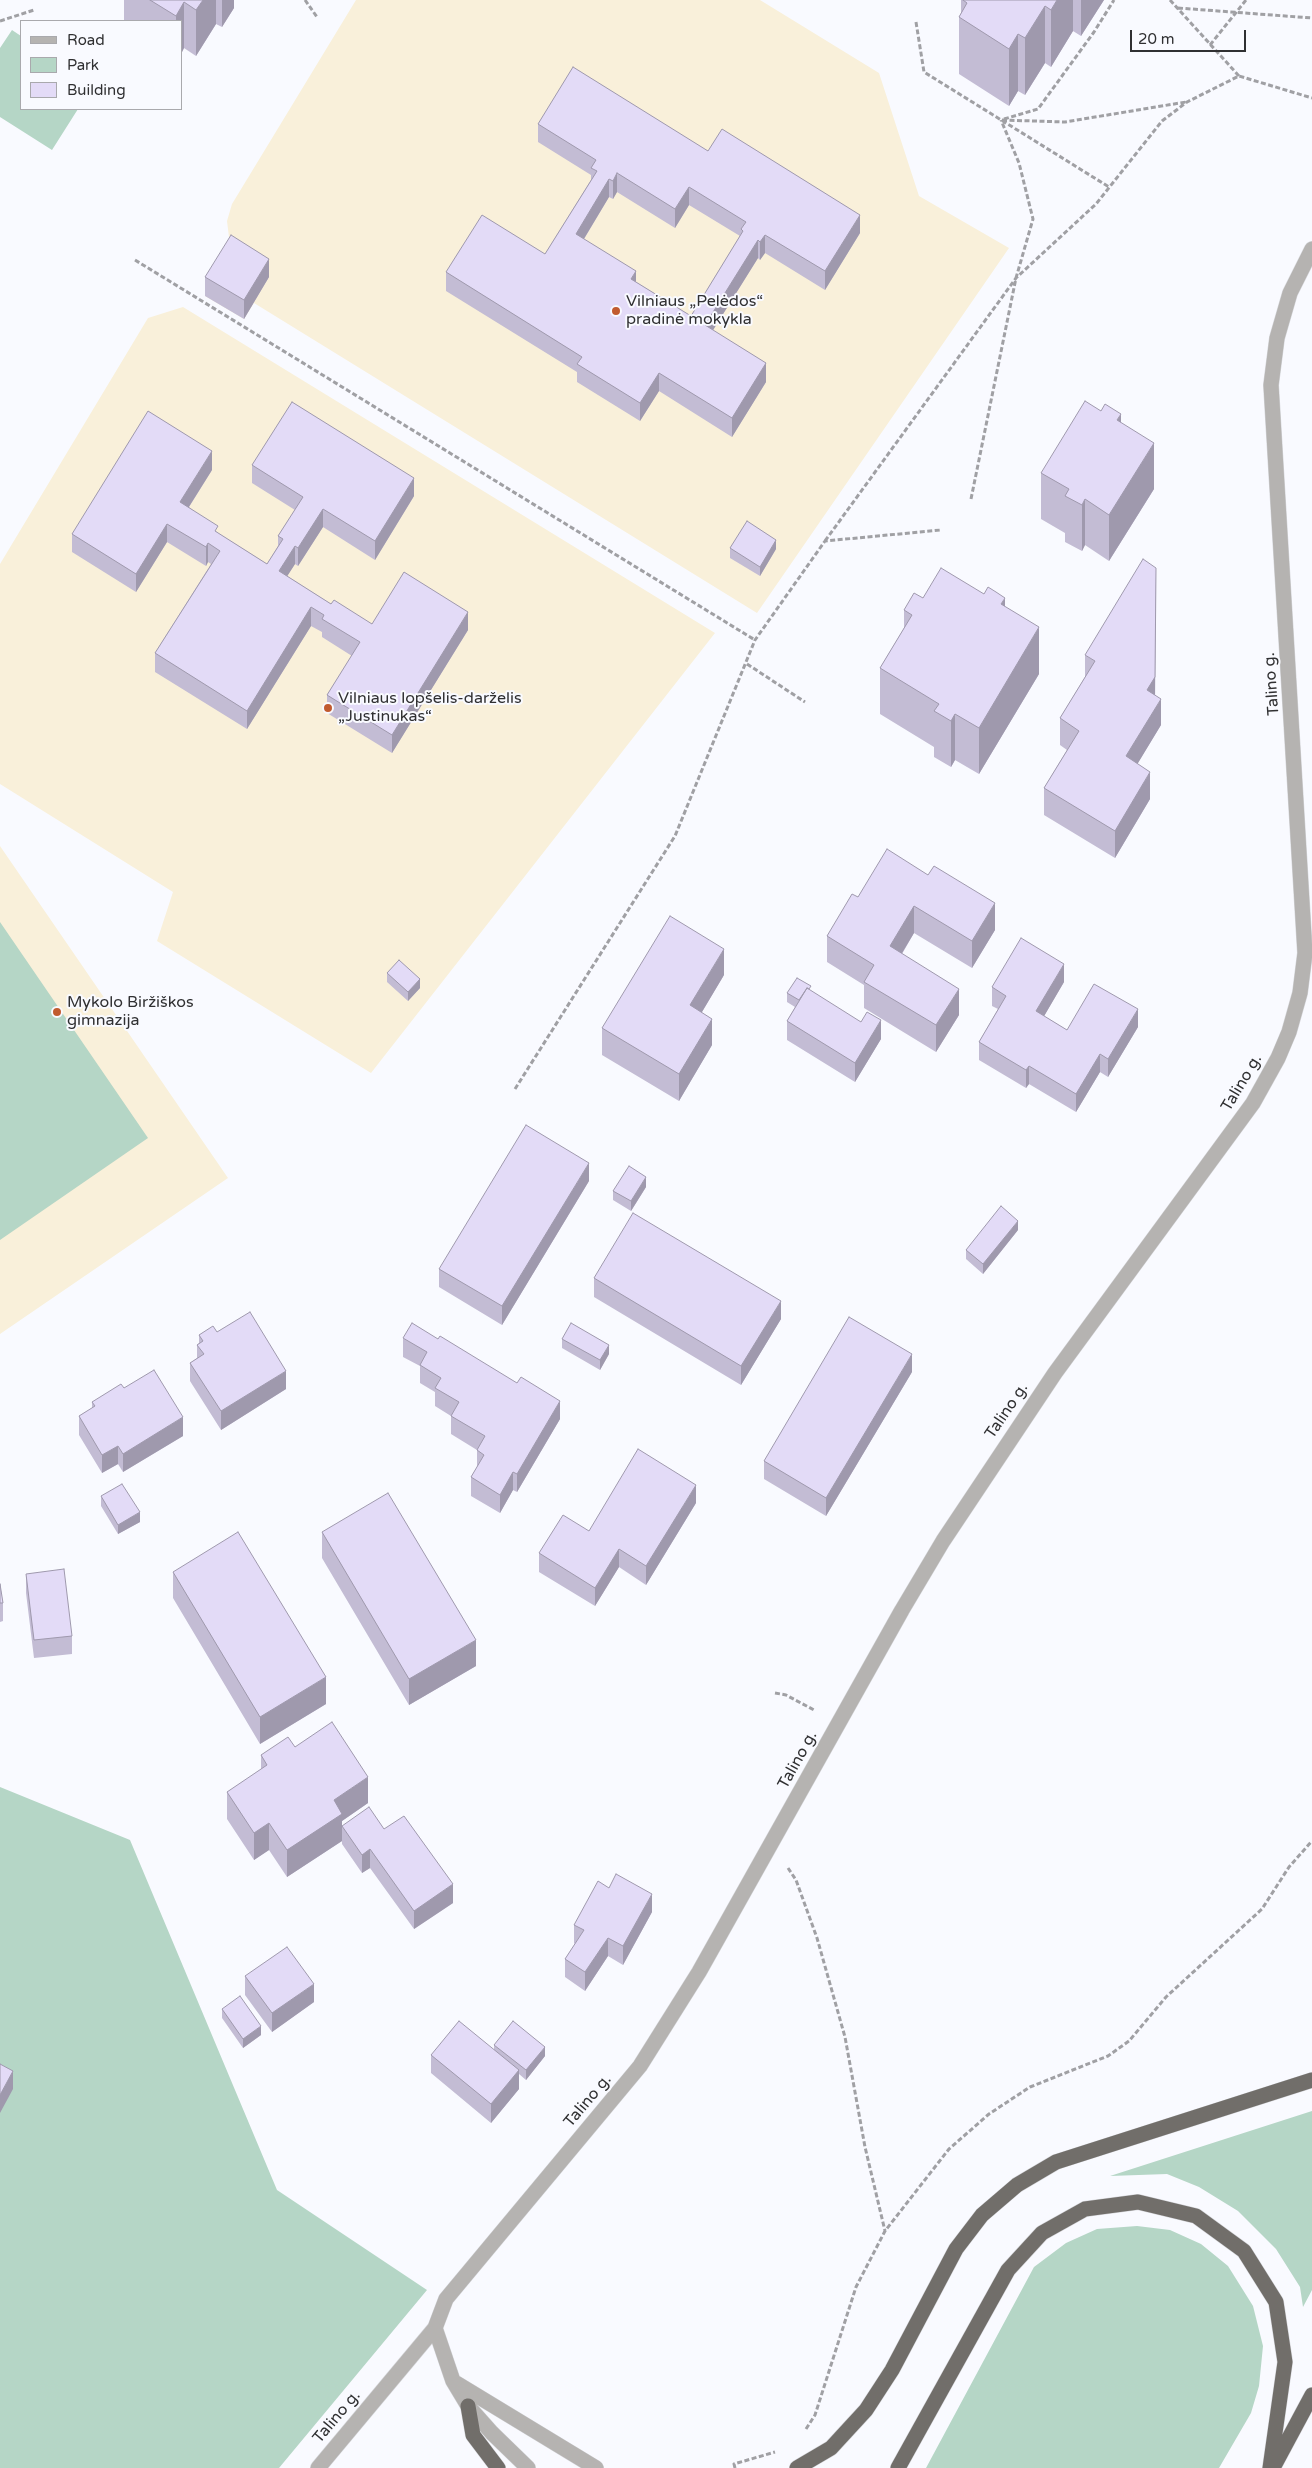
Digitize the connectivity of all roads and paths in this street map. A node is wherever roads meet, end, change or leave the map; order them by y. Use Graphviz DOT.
graph roads {
  1 [pos="305,0"];
  2 [pos="1114,0"];
  3 [pos="1170,0"];
  4 [pos="1246,0"];
  5 [pos="1178,8"];
  6 [pos="34,10"];
  7 [pos="1237,13"];
  8 [pos="317,17"];
  9 [pos="1312,18"];
  10 [pos="0,21"];
  11 [pos="916,22"];
  12 [pos="1210,44"];
  13 [pos="1239,76"];
  14 [pos="1312,98"];
  15 [pos="1187,102"];
  16 [pos="1001,120"];
  17 [pos="1109,187"];
  18 [pos="1312,249"];
  19 [pos="135,260"];
  20 [pos="1016,278"];
  21 [pos="971,499"];
  22 [pos="941,530"];
  23 [pos="825,541"];
  24 [pos="755,640"];
  25 [pos="747,664"];
  26 [pos="805,702"];
  27 [pos="515,1089"];
  28 [pos="775,1693"];
  29 [pos="838,1724"];
  30 [pos="1312,1841"];
  31 [pos="772,1842"];
  32 [pos="1312,2080"];
  33 [pos="886,2231"];
  34 [pos="435,2328"];
  35 [pos="453,2381"];
  36 [pos="1312,2395"];
  37 [pos="468,2406"];
  38 [pos="805,2432"];
  39 [pos="777,2451"];
  40 [pos="318,2468"];
  41 [pos="498,2468"];
  42 [pos="528,2468"];
  43 [pos="596,2468"];
  44 [pos="735,2468"];
  45 [pos="797,2468"];
  46 [pos="898,2468"];
  47 [pos="1272,2468"];
  1 -- 8 [label="path"];
  2 -- 16 [label="path"];
  3 -- 5 [label="path"];
  4 -- 7 [label="path"];
  5 -- 7 [label="path"];
  5 -- 12 [label="path"];
  6 -- 10 [label="path"];
  7 -- 9 [label="path"];
  7 -- 12 [label="path"];
  11 -- 16 [label="path"];
  12 -- 13 [label="path"];
  13 -- 14 [label="path"];
  13 -- 15 [label="path"];
  15 -- 16 [label="path"];
  15 -- 17 [label="path"];
  16 -- 17 [label="path"];
  16 -- 20 [label="path"];
  17 -- 20 [label="path"];
  18 -- 29 [label="street, Talino g."];
  19 -- 24 [label="path"];
  20 -- 21 [label="path"];
  20 -- 23 [label="path"];
  22 -- 23 [label="path"];
  23 -- 24 [label="path"];
  24 -- 25 [label="path"];
  25 -- 26 [label="path"];
  25 -- 27 [label="path"];
  28 -- 29 [label="path"];
  29 -- 31 [label="street, Talino g."];
  30 -- 33 [label="path"];
  31 -- 33 [label="path"];
  31 -- 34 [label="street, Talino g."];
  32 -- 45 [label="highway"];
  33 -- 38 [label="path"];
  34 -- 35 [label="street"];
  34 -- 40 [label="street, Talino g."];
  35 -- 37 [label="street"];
  35 -- 43 [label="street"];
  36 -- 47 [label="highway"];
  37 -- 41 [label="highway"];
  37 -- 42 [label="street"];
  39 -- 44 [label="path"];
  46 -- 47 [label="highway"];
}
